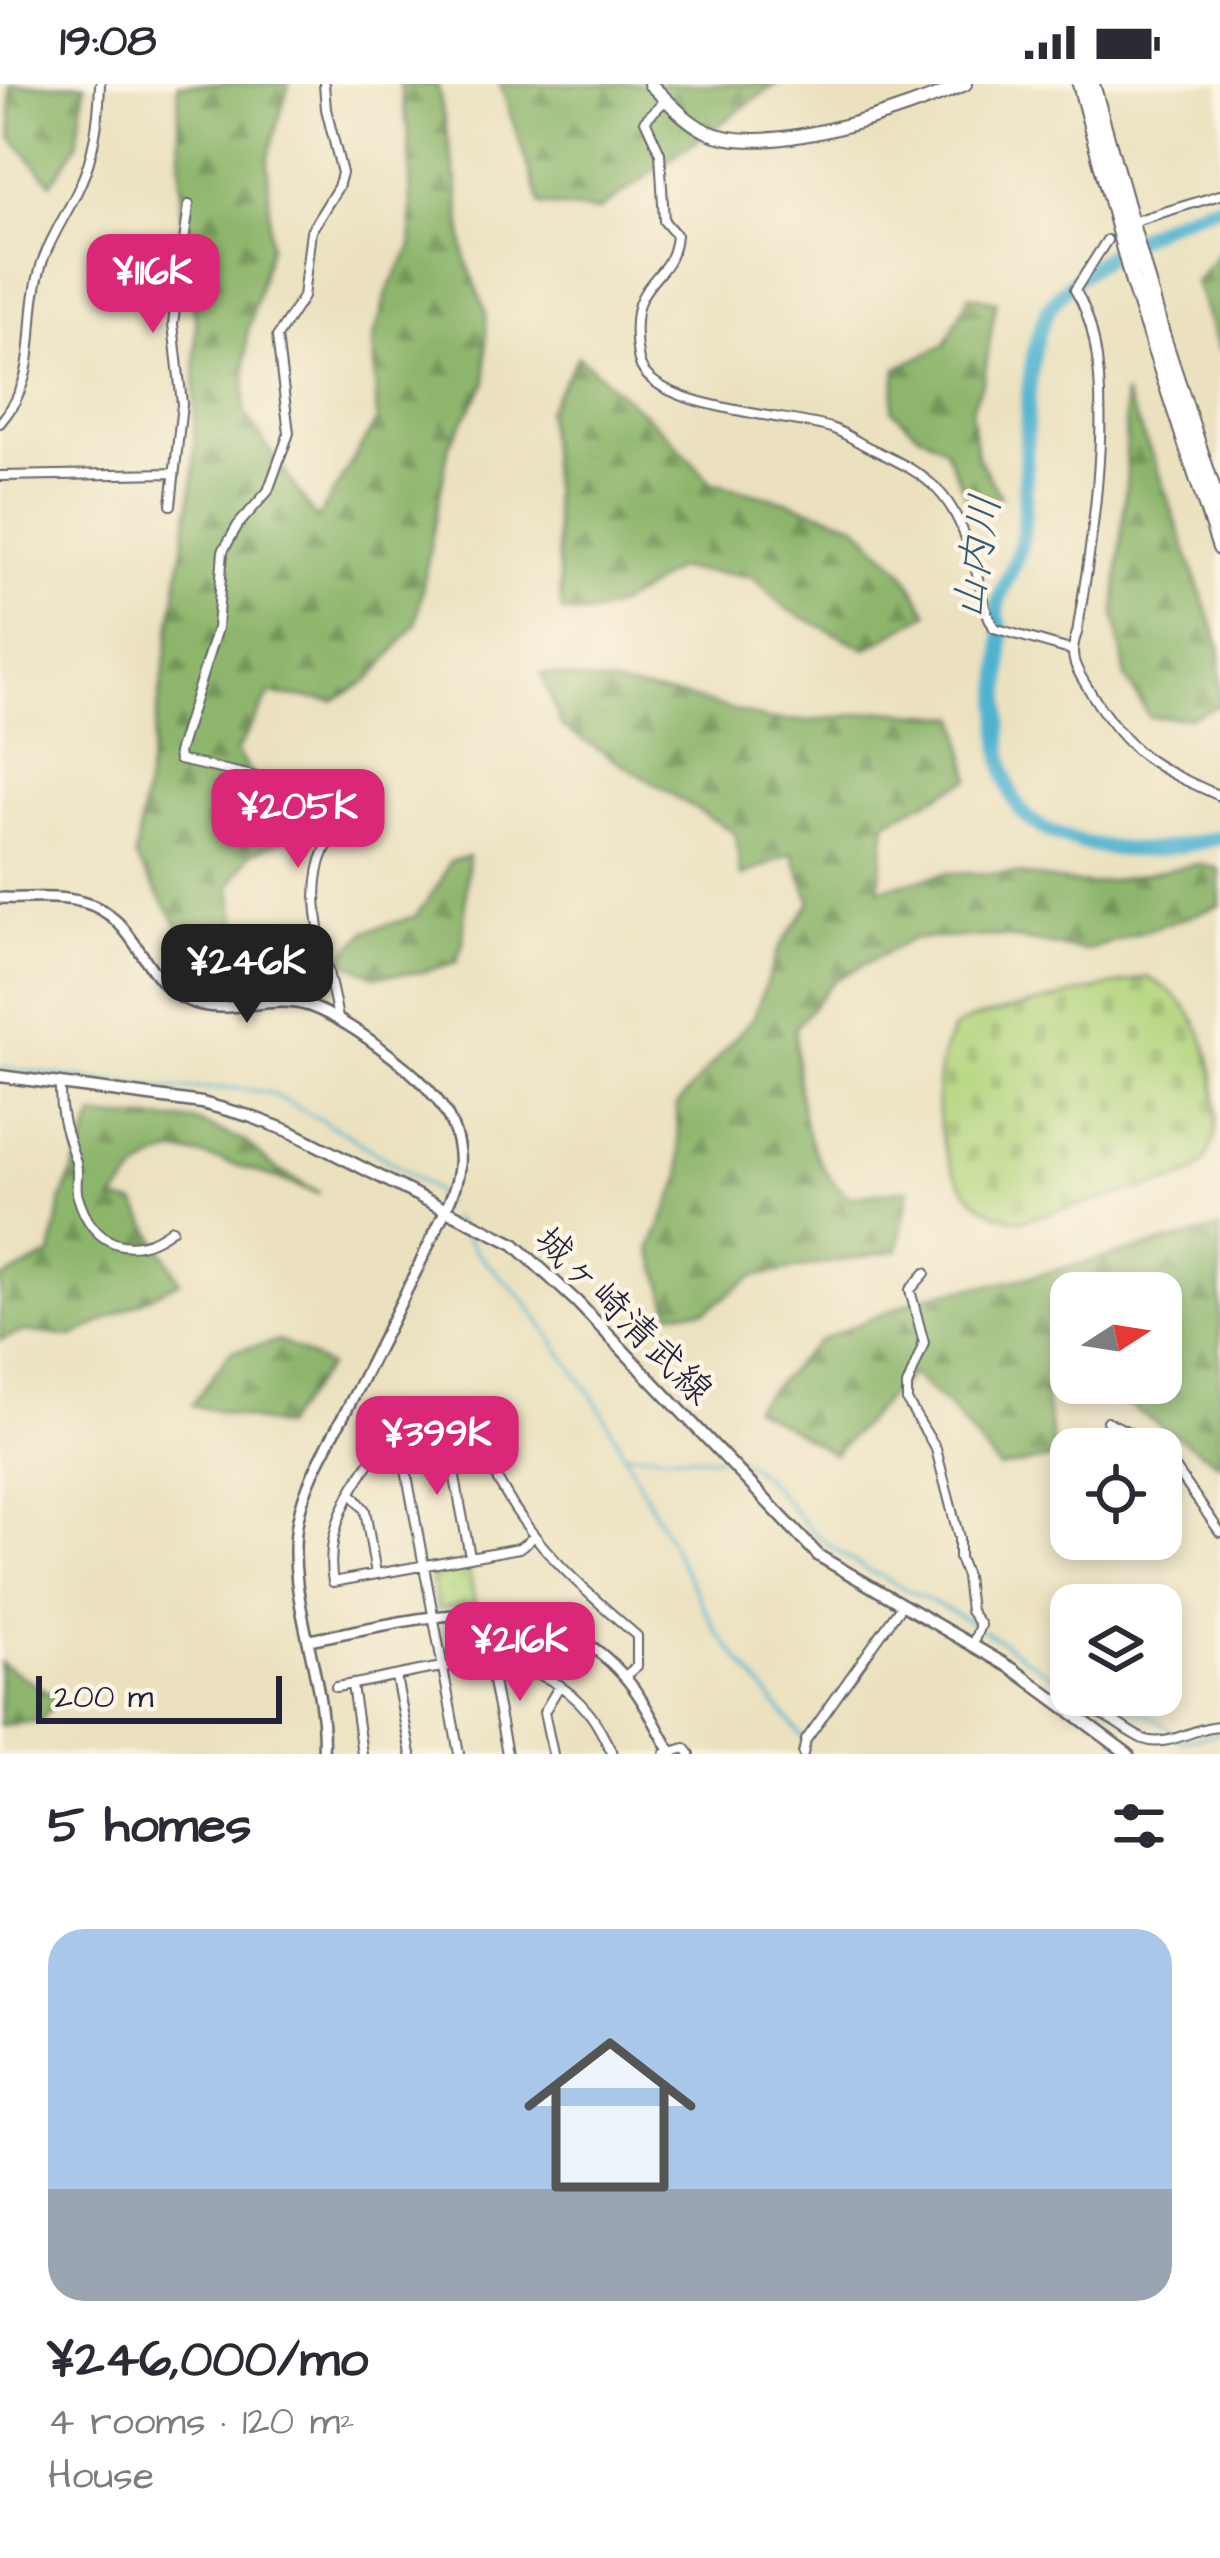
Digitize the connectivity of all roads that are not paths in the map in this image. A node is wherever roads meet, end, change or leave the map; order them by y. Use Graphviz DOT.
graph roads {
  1 [pos="100,84"];
  2 [pos="324,84"];
  3 [pos="650,84"];
  4 [pos="965,84"];
  5 [pos="1080,84"];
  6 [pos="1095,84"];
  7 [pos="666,100"];
  8 [pos="1220,195"];
  9 [pos="190,205"];
  10 [pos="1138,220"];
  11 [pos="1107,240"];
  12 [pos="0,423"];
  13 [pos="172,473"];
  14 [pos="0,476"];
  15 [pos="171,505"];
  16 [pos="1220,512"];
  17 [pos="1220,548"];
  18 [pos="1070,650"];
  19 [pos="1220,796"];
  20 [pos="0,898"];
  21 [pos="339,1020"];
  22 [pos="0,1076"];
  23 [pos="60,1085"];
  24 [pos="450,1210"];
  25 [pos="172,1229"];
  26 [pos="925,1273"];
  27 [pos="1107,1421"];
  28 [pos="398,1425"];
  29 [pos="446,1431"];
  30 [pos="352,1494"];
  31 [pos="1220,1532"];
  32 [pos="534,1537"];
  33 [pos="470,1556"];
  34 [pos="424,1565"];
  35 [pos="376,1574"];
  36 [pos="901,1606"];
  37 [pos="434,1617"];
  38 [pos="309,1640"];
  39 [pos="972,1646"];
  40 [pos="489,1661"];
  41 [pos="443,1669"];
  42 [pos="625,1676"];
  43 [pos="397,1677"];
  44 [pos="352,1685"];
  45 [pos="560,1685"];
  46 [pos="336,1687"];
  47 [pos="1050,1696"];
  48 [pos="1080,1716"];
  49 [pos="1104,1716"];
  50 [pos="1220,1726"];
  51 [pos="669,1753"];
  52 [pos="323,1754"];
  53 [pos="362,1754"];
  54 [pos="411,1754"];
  55 [pos="459,1754"];
  56 [pos="507,1754"];
  57 [pos="553,1754"];
  58 [pos="613,1754"];
  59 [pos="689,1754"];
  60 [pos="802,1754"];
  61 [pos="1128,1754"];
  1 -- 12 [label="street"];
  2 -- 21 [label="street"];
  3 -- 7 [label="main road"];
  4 -- 7 [label="main road"];
  5 -- 17 [label="highway"];
  6 -- 16 [label="highway"];
  7 -- 18 [label="street"];
  8 -- 10 [label="street"];
  9 -- 13 [label="street"];
  11 -- 18 [label="street"];
  13 -- 14 [label="street"];
  13 -- 15 [label="street"];
  18 -- 19 [label="street"];
  20 -- 21 [label="street"];
  21 -- 24 [label="street"];
  22 -- 23 [label="main road, 城ヶ崎清武線"];
  23 -- 24 [label="main road, 城ヶ崎清武線"];
  23 -- 25 [label="street"];
  24 -- 36 [label="main road, 城ヶ崎清武線"];
  24 -- 38 [label="street"];
  26 -- 39 [label="street"];
  27 -- 31 [label="street"];
  28 -- 29 [label="street"];
  28 -- 30 [label="street"];
  28 -- 34 [label="street"];
  29 -- 32 [label="street"];
  29 -- 33 [label="street"];
  30 -- 35 [label="street"];
  30 -- 35 [label="street"];
  32 -- 33 [label="street"];
  32 -- 42 [label="street"];
  33 -- 34 [label="street"];
  34 -- 35 [label="street"];
  34 -- 37 [label="street"];
  36 -- 39 [label="main road, 城ヶ崎清武線"];
  36 -- 60 [label="street"];
  37 -- 38 [label="street"];
  37 -- 41 [label="street"];
  37 -- 42 [label="street"];
  38 -- 52 [label="street"];
  39 -- 47 [label="main road, 城ヶ崎清武線"];
  40 -- 41 [label="street"];
  40 -- 45 [label="street"];
  40 -- 56 [label="street"];
  41 -- 43 [label="street"];
  41 -- 55 [label="street"];
  42 -- 51 [label="street"];
  43 -- 44 [label="street"];
  43 -- 54 [label="street"];
  44 -- 46 [label="street"];
  44 -- 53 [label="street"];
  45 -- 57 [label="street"];
  45 -- 58 [label="street"];
  48 -- 61 [label="main road, 城ヶ崎清武線"];
  49 -- 50 [label="street"];
  51 -- 59 [label="street"];
}
